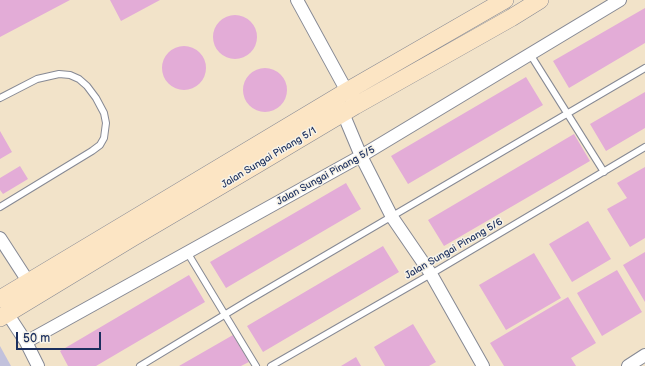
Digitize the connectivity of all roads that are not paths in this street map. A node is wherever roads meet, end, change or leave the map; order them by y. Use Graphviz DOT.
graph roads {
  1 [pos="297,0"];
  2 [pos="505,0"];
  3 [pos="540,0"];
  4 [pos="620,0"];
  5 [pos="530,54"];
  6 [pos="645,68"];
  7 [pos="341,94"];
  8 [pos="0,98"];
  9 [pos="349,110"];
  10 [pos="568,113"];
  11 [pos="645,147"];
  12 [pos="361,156"];
  13 [pos="604,172"];
  14 [pos="0,207"];
  15 [pos="392,217"];
  16 [pos="0,238"];
  17 [pos="187,252"];
  18 [pos="431,274"];
  19 [pos="33,289"];
  20 [pos="2,310"];
  21 [pos="224,315"];
  22 [pos="26,342"];
  23 [pos="645,356"];
  24 [pos="38,366"];
  25 [pos="140,366"];
  26 [pos="256,366"];
  27 [pos="271,366"];
  28 [pos="483,366"];
  29 [pos="628,366"];
  1 -- 7 [label="street"];
  2 -- 7 [label="street, Jalan Sungai Pinang 5/1"];
  3 -- 9 [label="street, Jalan Sungai Pinang 5/1"];
  4 -- 5 [label="street, Jalan Sungai Pinang 5/5"];
  5 -- 10 [label="lane"];
  5 -- 12 [label="street, Jalan Sungai Pinang 5/5"];
  6 -- 10 [label="lane"];
  7 -- 9 [label="street"];
  7 -- 19 [label="street, Jalan Sungai Pinang 5/1"];
  8 -- 14 [label="lane"];
  9 -- 12 [label="street"];
  9 -- 19 [label="street, Jalan Sungai Pinang 5/1"];
  10 -- 13 [label="lane"];
  10 -- 15 [label="lane"];
  11 -- 13 [label="lane, Jalan Sungai Pinang 5/6"];
  12 -- 15 [label="street"];
  12 -- 17 [label="street, Jalan Sungai Pinang 5/5"];
  13 -- 18 [label="lane, Jalan Sungai Pinang 5/6"];
  15 -- 18 [label="street"];
  15 -- 21 [label="lane"];
  16 -- 19 [label="street"];
  17 -- 21 [label="lane"];
  17 -- 22 [label="street, Jalan Sungai Pinang 5/5"];
  18 -- 27 [label="lane, Jalan Sungai Pinang 5/6"];
  18 -- 28 [label="street"];
  19 -- 20 [label="street, Jalan Sungai Pinang 5/1"];
  20 -- 22 [label="street"];
  21 -- 25 [label="lane"];
  21 -- 26 [label="lane"];
  22 -- 24 [label="street"];
  23 -- 29 [label="street"];
}
